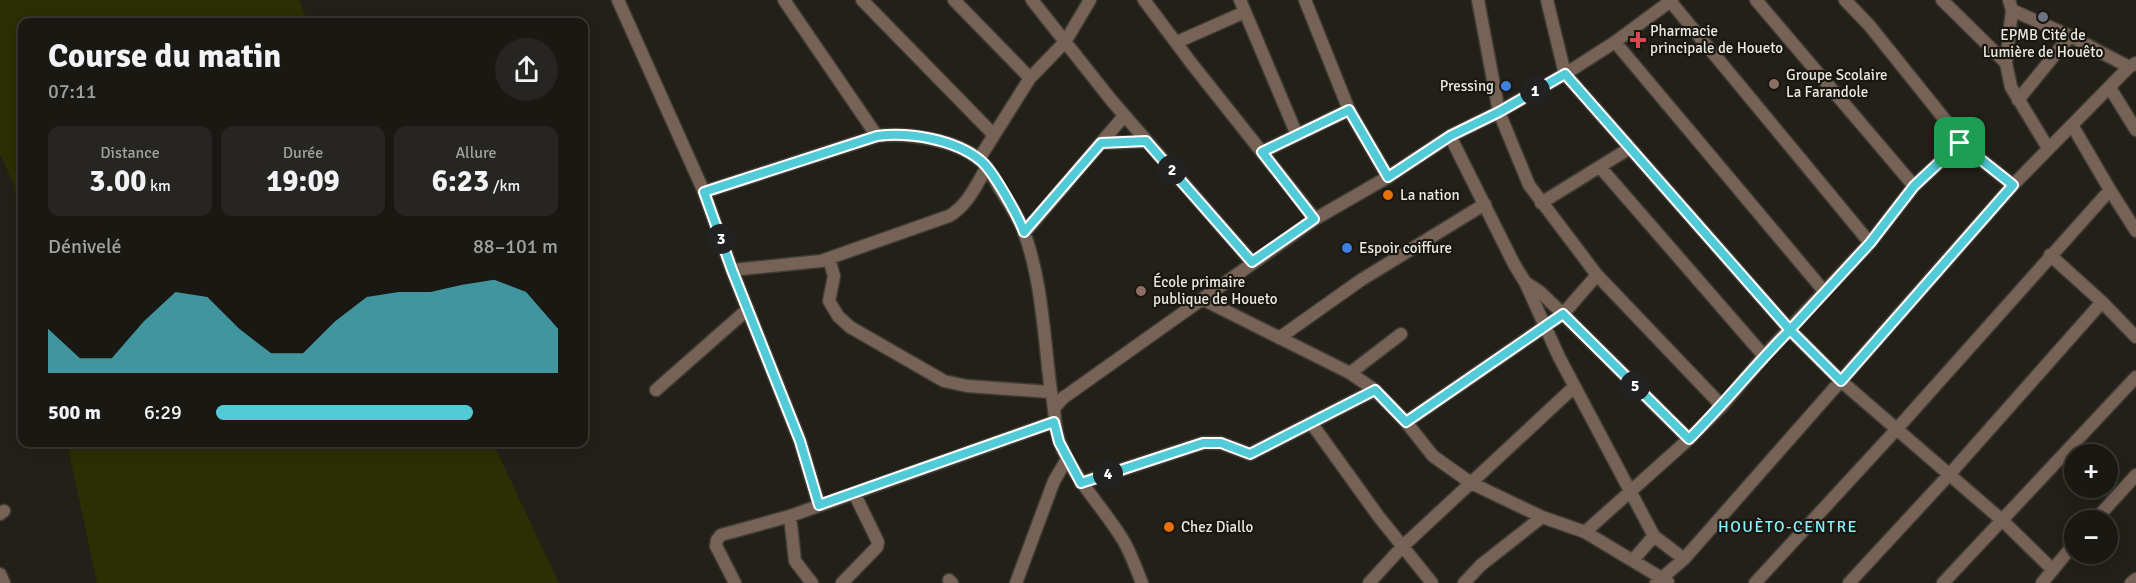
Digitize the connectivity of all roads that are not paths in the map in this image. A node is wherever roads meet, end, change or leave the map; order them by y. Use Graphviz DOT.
graph roads {
  1 [pos="618,0"];
  2 [pos="784,0"];
  3 [pos="862,0"];
  4 [pos="954,0"];
  5 [pos="1032,0"];
  6 [pos="1090,0"];
  7 [pos="1144,0"];
  8 [pos="1240,0"];
  9 [pos="1305,0"];
  10 [pos="1478,0"];
  11 [pos="1547,0"];
  12 [pos="1756,0"];
  13 [pos="1845,0"];
  14 [pos="1942,0"];
  15 [pos="1671,1"];
  16 [pos="2011,5"];
  17 [pos="1245,12"];
  18 [pos="2070,36"];
  19 [pos="1065,42"];
  20 [pos="1177,42"];
  21 [pos="1615,42"];
  22 [pos="2006,63"];
  23 [pos="2133,65"];
  24 [pos="1565,74"];
  25 [pos="1030,78"];
  26 [pos="2110,88"];
  27 [pos="2018,100"];
  28 [pos="1349,110"];
  29 [pos="1499,112"];
  30 [pos="1124,116"];
  31 [pos="2072,125"];
  32 [pos="2136,130"];
  33 [pos="994,135"];
  34 [pos="1297,135"];
  35 [pos="877,136"];
  36 [pos="1450,136"];
  37 [pos="1146,141"];
  38 [pos="1101,143"];
  39 [pos="1960,143"];
  40 [pos="1630,148"];
  41 [pos="2048,148"];
  42 [pos="1262,152"];
  43 [pos="983,163"];
  44 [pos="1600,167"];
  45 [pos="1388,177"];
  46 [pos="2013,185"];
  47 [pos="1914,186"];
  48 [pos="2110,190"];
  49 [pos="704,192"];
  50 [pos="1541,203"];
  51 [pos="1485,204"];
  52 [pos="1314,219"];
  53 [pos="2136,230"];
  54 [pos="1024,232"];
  55 [pos="1870,243"];
  56 [pos="2050,255"];
  57 [pos="829,259"];
  58 [pos="1252,262"];
  59 [pos="732,270"];
  60 [pos="1597,275"];
  61 [pos="1525,282"];
  62 [pos="1824,291"];
  63 [pos="1202,299"];
  64 [pos="2102,302"];
  65 [pos="748,309"];
  66 [pos="1563,314"];
  67 [pos="1545,327"];
  68 [pos="1790,330"];
  69 [pos="1401,334"];
  70 [pos="2136,337"];
  71 [pos="1280,338"];
  72 [pos="1764,356"];
  73 [pos="1350,373"];
  74 [pos="2136,377"];
  75 [pos="1841,381"];
  76 [pos="1574,387"];
  77 [pos="656,390"];
  78 [pos="1375,390"];
  79 [pos="1052,392"];
  80 [pos="1722,406"];
  81 [pos="1055,407"];
  82 [pos="1054,422"];
  83 [pos="1406,422"];
  84 [pos="1312,424"];
  85 [pos="1895,431"];
  86 [pos="1689,439"];
  87 [pos="1068,459"];
  88 [pos="2136,475"];
  89 [pos="1948,476"];
  90 [pos="1081,483"];
  91 [pos="1471,483"];
  92 [pos="1631,490"];
  93 [pos="854,493"];
  94 [pos="819,505"];
  95 [pos="2104,510"];
  96 [pos="790,516"];
  97 [pos="1542,517"];
  98 [pos="2002,521"];
  99 [pos="1585,532"];
  100 [pos="1654,536"];
  101 [pos="1402,547"];
  102 [pos="2064,556"];
  103 [pos="1684,559"];
  104 [pos="1633,560"];
  105 [pos="2053,570"];
  106 [pos="0,574"];
  107 [pos="2136,579"];
  108 [pos="1021,580"];
  109 [pos="1662,582"];
  110 [pos="4,583"];
  111 [pos="735,583"];
  112 [pos="812,583"];
  113 [pos="842,583"];
  114 [pos="1142,583"];
  115 [pos="1370,583"];
  116 [pos="1432,583"];
  117 [pos="1464,583"];
  118 [pos="1755,583"];
  119 [pos="1849,583"];
  120 [pos="1943,583"];
  121 [pos="2042,583"];
  122 [pos="2131,583"];
  1 -- 49 [label="street"];
  2 -- 35 [label="street"];
  3 -- 33 [label="street"];
  4 -- 25 [label="street"];
  5 -- 19 [label="street"];
  6 -- 19 [label="street"];
  7 -- 20 [label="street"];
  8 -- 17 [label="street"];
  9 -- 28 [label="street"];
  10 -- 29 [label="street"];
  11 -- 24 [label="street"];
  12 -- 47 [label="street"];
  13 -- 39 [label="street"];
  14 -- 22 [label="street"];
  15 -- 21 [label="street"];
  15 -- 55 [label="street"];
  16 -- 18 [label="street"];
  16 -- 22 [label="street"];
  17 -- 20 [label="street"];
  17 -- 34 [label="street"];
  18 -- 23 [label="street"];
  18 -- 27 [label="street"];
  19 -- 25 [label="street"];
  19 -- 30 [label="street"];
  20 -- 42 [label="street"];
  21 -- 24 [label="street"];
  21 -- 62 [label="street"];
  22 -- 27 [label="street"];
  23 -- 26 [label="street"];
  24 -- 29 [label="street"];
  24 -- 40 [label="street"];
  25 -- 33 [label="street"];
  26 -- 31 [label="street"];
  26 -- 32 [label="street"];
  27 -- 41 [label="street"];
  28 -- 34 [label="street"];
  28 -- 45 [label="street"];
  29 -- 36 [label="street"];
  29 -- 50 [label="street"];
  30 -- 37 [label="street"];
  30 -- 38 [label="street"];
  31 -- 41 [label="street"];
  31 -- 48 [label="street"];
  33 -- 43 [label="street"];
  34 -- 42 [label="street"];
  35 -- 43 [label="street"];
  35 -- 49 [label="street"];
  36 -- 45 [label="street"];
  36 -- 51 [label="street"];
  37 -- 38 [label="street"];
  37 -- 58 [label="street"];
  38 -- 54 [label="street"];
  39 -- 46 [label="street"];
  39 -- 47 [label="street"];
  40 -- 44 [label="street"];
  40 -- 68 [label="street"];
  41 -- 46 [label="street"];
  42 -- 52 [label="street"];
  43 -- 54 [label="street"];
  43 -- 57 [label="street"];
  44 -- 50 [label="street"];
  44 -- 72 [label="street"];
  45 -- 52 [label="street"];
  46 -- 75 [label="street"];
  47 -- 55 [label="street"];
  48 -- 53 [label="street"];
  48 -- 56 [label="street"];
  49 -- 59 [label="street"];
  50 -- 60 [label="street"];
  51 -- 61 [label="street"];
  51 -- 71 [label="street"];
  52 -- 58 [label="street"];
  54 -- 79 [label="street"];
  55 -- 62 [label="street"];
  56 -- 64 [label="street"];
  56 -- 85 [label="street"];
  57 -- 59 [label="street"];
  57 -- 79 [label="street"];
  58 -- 63 [label="street"];
  59 -- 65 [label="street"];
  60 -- 66 [label="street"];
  60 -- 80 [label="street"];
  61 -- 66 [label="street"];
  61 -- 67 [label="street"];
  62 -- 68 [label="street"];
  63 -- 71 [label="street"];
  63 -- 81 [label="street"];
  64 -- 70 [label="street"];
  64 -- 89 [label="street"];
  65 -- 77 [label="street"];
  65 -- 94 [label="street"];
  66 -- 67 [label="street"];
  66 -- 86 [label="street"];
  67 -- 76 [label="street"];
  67 -- 83 [label="street"];
  68 -- 72 [label="street"];
  68 -- 75 [label="street"];
  69 -- 73 [label="street"];
  71 -- 73 [label="street"];
  72 -- 80 [label="street"];
  73 -- 78 [label="street"];
  74 -- 98 [label="street"];
  75 -- 85 [label="street"];
  75 -- 103 [label="street"];
  76 -- 91 [label="street"];
  76 -- 92 [label="street"];
  78 -- 83 [label="street"];
  78 -- 84 [label="street"];
  79 -- 81 [label="street"];
  80 -- 86 [label="street"];
  81 -- 82 [label="street"];
  82 -- 87 [label="street"];
  82 -- 93 [label="street"];
  83 -- 91 [label="street"];
  84 -- 90 [label="street"];
  84 -- 101 [label="street"];
  85 -- 89 [label="street"];
  85 -- 118 [label="street"];
  86 -- 92 [label="street"];
  87 -- 90 [label="street"];
  87 -- 108 [label="street"];
  88 -- 95 [label="street"];
  89 -- 98 [label="street"];
  89 -- 119 [label="street"];
  90 -- 114 [label="street"];
  91 -- 97 [label="street"];
  91 -- 101 [label="street"];
  92 -- 99 [label="street"];
  92 -- 100 [label="street"];
  93 -- 94 [label="street"];
  93 -- 113 [label="street"];
  94 -- 96 [label="street"];
  96 -- 111 [label="street"];
  96 -- 112 [label="street"];
  97 -- 99 [label="street"];
  97 -- 117 [label="street"];
  98 -- 105 [label="street"];
  98 -- 120 [label="street"];
  99 -- 104 [label="street"];
  100 -- 103 [label="street"];
  100 -- 104 [label="street"];
  101 -- 115 [label="street"];
  101 -- 116 [label="street"];
  102 -- 105 [label="street"];
  103 -- 109 [label="street"];
  104 -- 109 [label="street"];
  105 -- 121 [label="street"];
  106 -- 110 [label="street"];
  107 -- 122 [label="street"];
}
